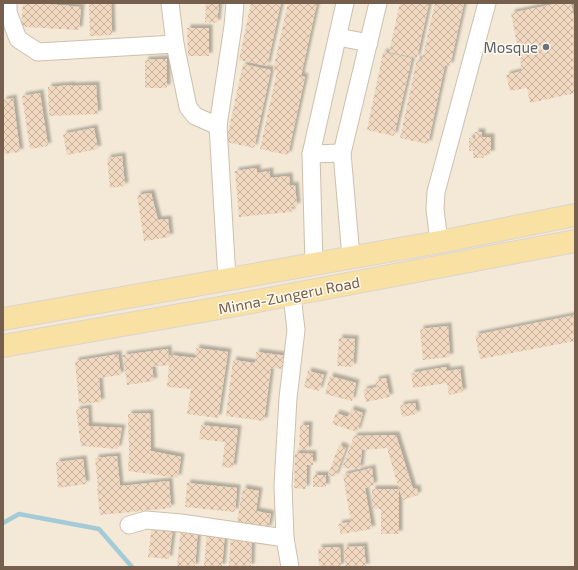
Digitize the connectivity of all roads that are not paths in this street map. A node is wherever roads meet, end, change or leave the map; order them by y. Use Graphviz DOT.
graph roads {
  1 [pos="8,3"];
  2 [pos="170,3"];
  3 [pos="235,3"];
  4 [pos="345,3"];
  5 [pos="378,3"];
  6 [pos="487,3"];
  7 [pos="338,37"];
  8 [pos="369,43"];
  9 [pos="175,44"];
  10 [pos="218,126"];
  11 [pos="342,153"];
  12 [pos="311,154"];
  13 [pos="575,215"];
  14 [pos="575,241"];
  15 [pos="439,242"];
  16 [pos="351,257"];
  17 [pos="314,264"];
  18 [pos="227,279"];
  19 [pos="292,295"];
  20 [pos="3,319"];
  21 [pos="3,346"];
  22 [pos="129,526"];
  23 [pos="285,538"];
  24 [pos="290,567"];
  1 -- 9 [label="street"];
  2 -- 9 [label="street"];
  3 -- 10 [label="street"];
  4 -- 7 [label="street"];
  5 -- 8 [label="street"];
  6 -- 15 [label="street"];
  7 -- 8 [label="street"];
  7 -- 12 [label="street"];
  8 -- 11 [label="street"];
  9 -- 10 [label="street"];
  10 -- 18 [label="street"];
  11 -- 12 [label="street"];
  11 -- 16 [label="street"];
  12 -- 17 [label="street"];
  13 -- 15 [label="main road, Minna-Zungeru Road"];
  14 -- 19 [label="main road, Minna-Zungeru Road"];
  15 -- 16 [label="main road, Minna-Zungeru Road"];
  16 -- 17 [label="main road, Minna-Zungeru Road"];
  17 -- 18 [label="main road, Minna-Zungeru Road"];
  18 -- 20 [label="main road, Minna-Zungeru Road"];
  19 -- 21 [label="main road, Minna-Zungeru Road"];
  19 -- 23 [label="street"];
  22 -- 23 [label="street"];
  23 -- 24 [label="street"];
}
